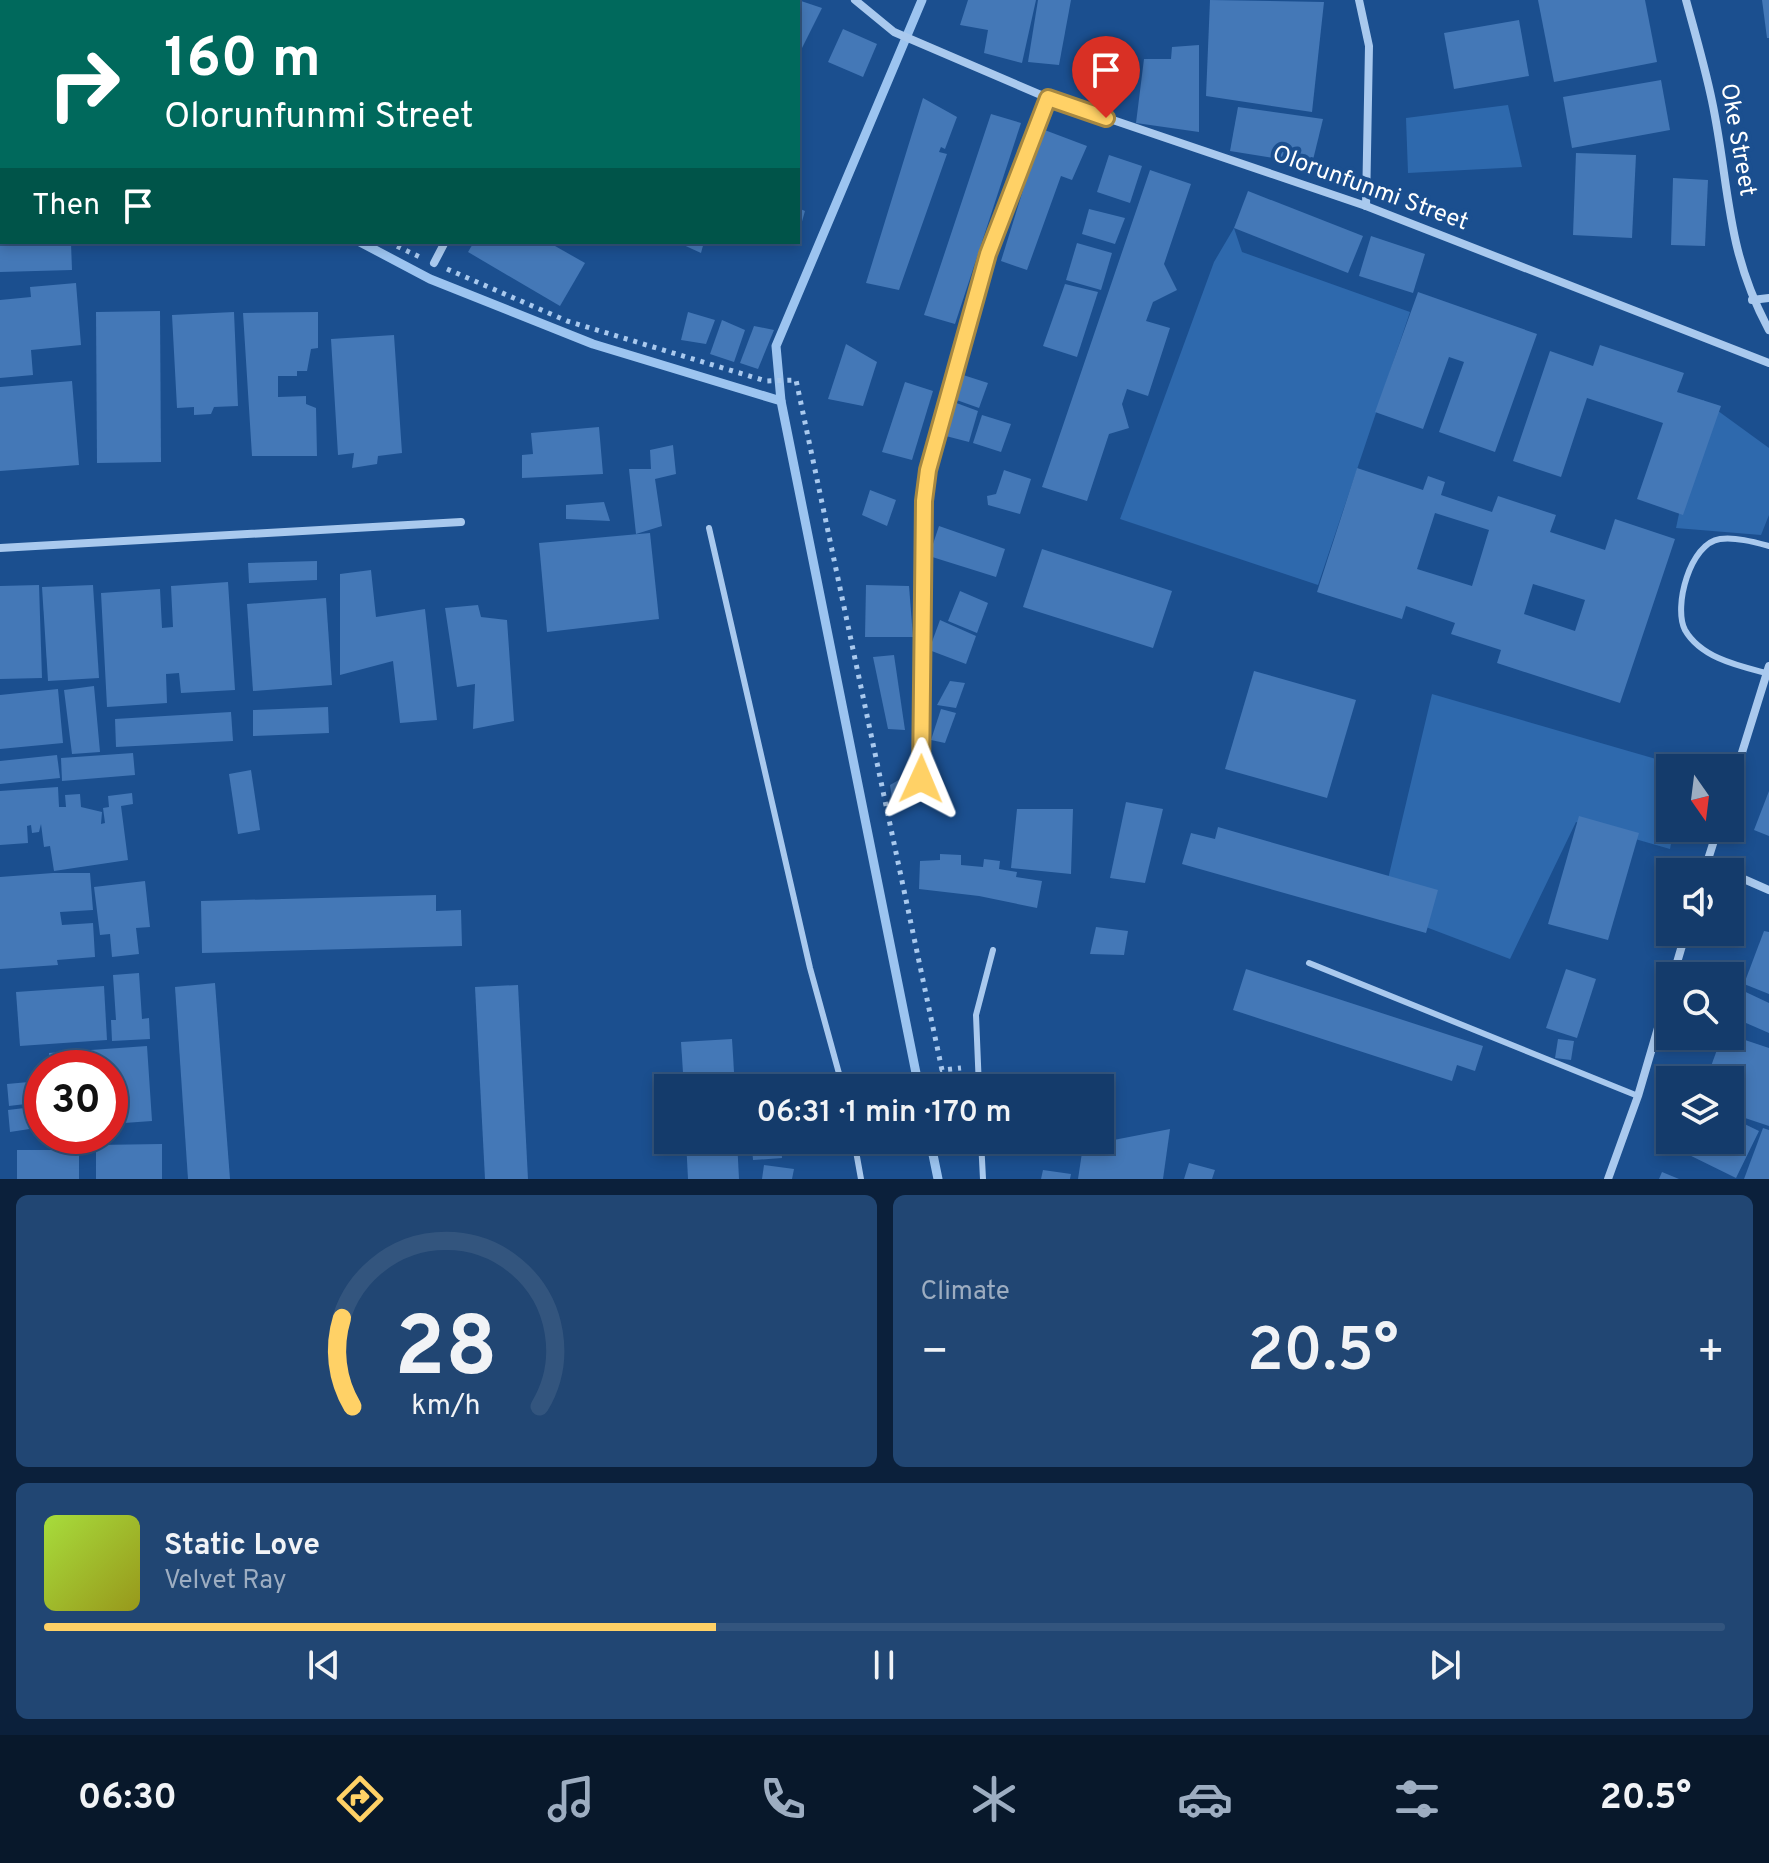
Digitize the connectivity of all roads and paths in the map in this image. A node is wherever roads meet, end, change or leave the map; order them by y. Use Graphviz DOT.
graph roads {
  1 [pos="855,0"];
  2 [pos="1359,0"];
  3 [pos="1686,0"];
  4 [pos="1048,98"];
  5 [pos="1366,206"];
  6 [pos="392,244"];
  7 [pos="444,244"];
  8 [pos="434,263"];
  9 [pos="1769,298"];
  10 [pos="1752,300"];
  11 [pos="1769,330"];
  12 [pos="1769,363"];
  13 [pos="461,522"];
  14 [pos="709,528"];
  15 [pos="1769,546"];
  16 [pos="0,548"];
  17 [pos="1768,670"];
  18 [pos="1742,754"];
  19 [pos="921,779"];
  20 [pos="1744,879"];
  21 [pos="1769,890"];
  22 [pos="993,950"];
  23 [pos="1309,963"];
  24 [pos="1656,1035"];
  25 [pos="978,1066"];
  26 [pos="839,1074"];
  27 [pos="978,1074"];
  28 [pos="1638,1096"];
  29 [pos="857,1154"];
  30 [pos="982,1154"];
  31 [pos="861,1179"];
  32 [pos="983,1179"];
  33 [pos="1608,1179"];
  1 -- 4 [label="street, Olorunfunmi Street"];
  2 -- 5 [label="street"];
  3 -- 10 [label="street, Oke Street"];
  4 -- 5 [label="street, Olorunfunmi Street"];
  4 -- 19 [label="street"];
  5 -- 12 [label="street, Olorunfunmi Street"];
  6 -- 8 [label="path"];
  7 -- 8 [label="street"];
  8 -- 25 [label="path"];
  9 -- 10 [label="street"];
  10 -- 11 [label="street, Oke Street"];
  13 -- 16 [label="street"];
  14 -- 26 [label="lane"];
  15 -- 17 [label="lane"];
  17 -- 18 [label="street"];
  20 -- 21 [label="street"];
  22 -- 25 [label="lane"];
  23 -- 28 [label="lane"];
  24 -- 28 [label="street"];
  25 -- 27 [label="lane"];
  28 -- 33 [label="street"];
  29 -- 31 [label="lane"];
  30 -- 32 [label="lane"];
}
